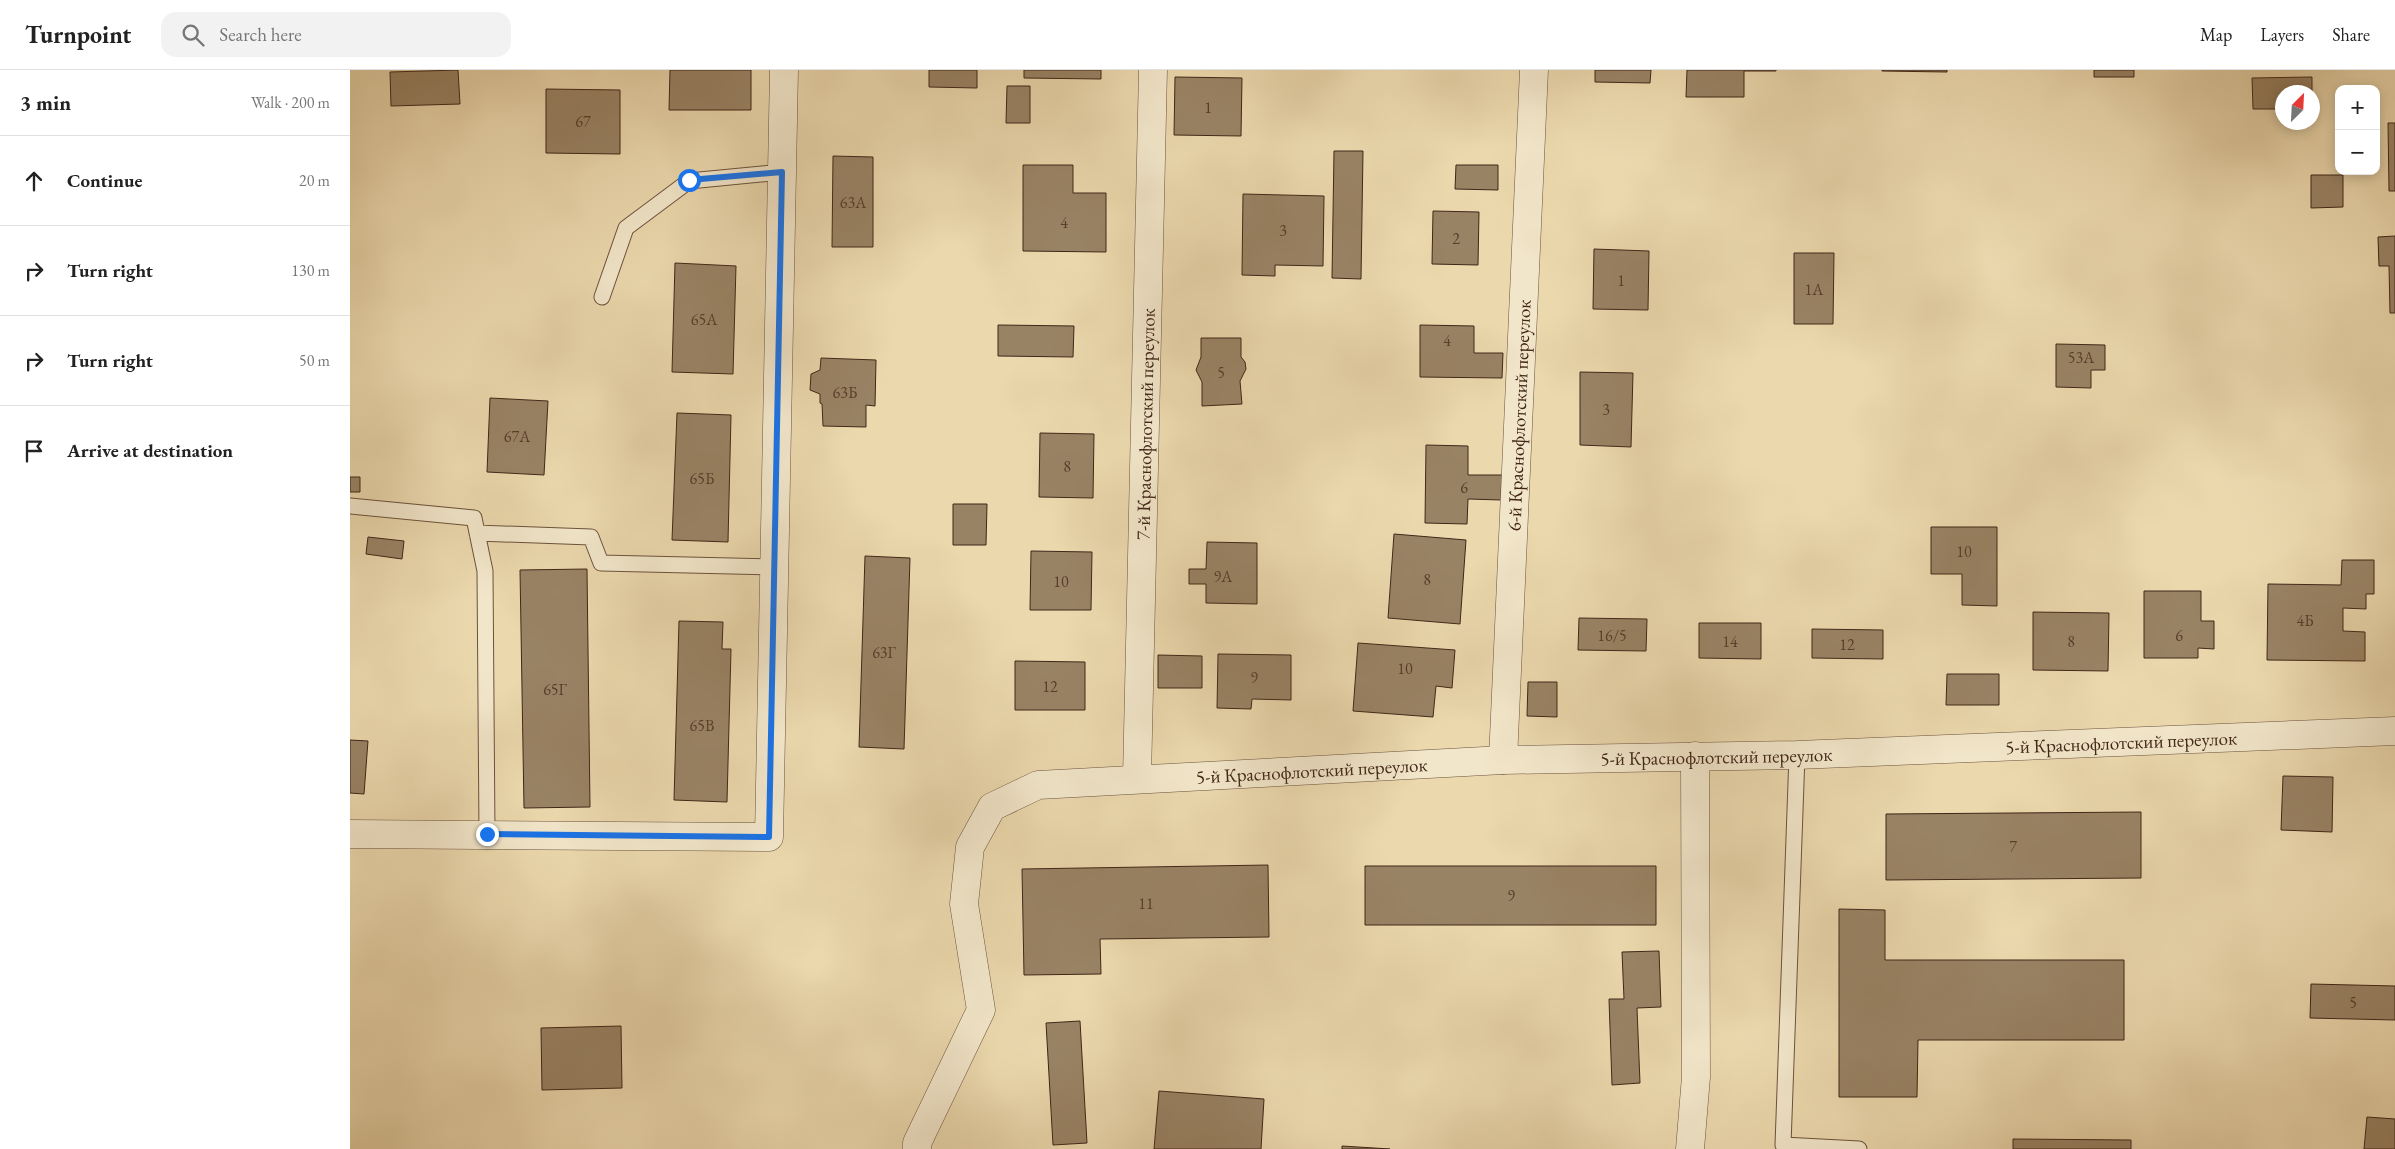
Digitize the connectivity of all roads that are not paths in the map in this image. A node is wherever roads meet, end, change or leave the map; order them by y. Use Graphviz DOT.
graph roads {
  1 [pos="784,70"];
  2 [pos="1152,70"];
  3 [pos="1534,70"];
  4 [pos="782,172"];
  5 [pos="602,297"];
  6 [pos="350,506"];
  7 [pos="477,533"];
  8 [pos="775,567"];
  9 [pos="2395,731"];
  10 [pos="1797,755"];
  11 [pos="1695,756"];
  12 [pos="1503,760"];
  13 [pos="1137,778"];
  14 [pos="350,834"];
  15 [pos="487,834"];
  16 [pos="917,1149"];
  17 [pos="1690,1149"];
  18 [pos="1859,1149"];
  1 -- 4 [label="street"];
  2 -- 13 [label="street, 7-й Краснофлотский переулок"];
  3 -- 12 [label="street, 6-й Краснофлотский переулок"];
  4 -- 5 [label="lane"];
  4 -- 8 [label="street"];
  6 -- 7 [label="lane"];
  7 -- 8 [label="lane"];
  7 -- 15 [label="lane"];
  8 -- 15 [label="street"];
  9 -- 10 [label="street, 5-й Краснофлотский переулок"];
  10 -- 11 [label="street, 5-й Краснофлотский переулок"];
  10 -- 18 [label="lane"];
  11 -- 12 [label="street, 5-й Краснофлотский переулок"];
  11 -- 17 [label="street"];
  12 -- 13 [label="street, 5-й Краснофлотский переулок"];
  13 -- 16 [label="street, 5-й Краснофлотский переулок"];
  14 -- 15 [label="street"];
}
